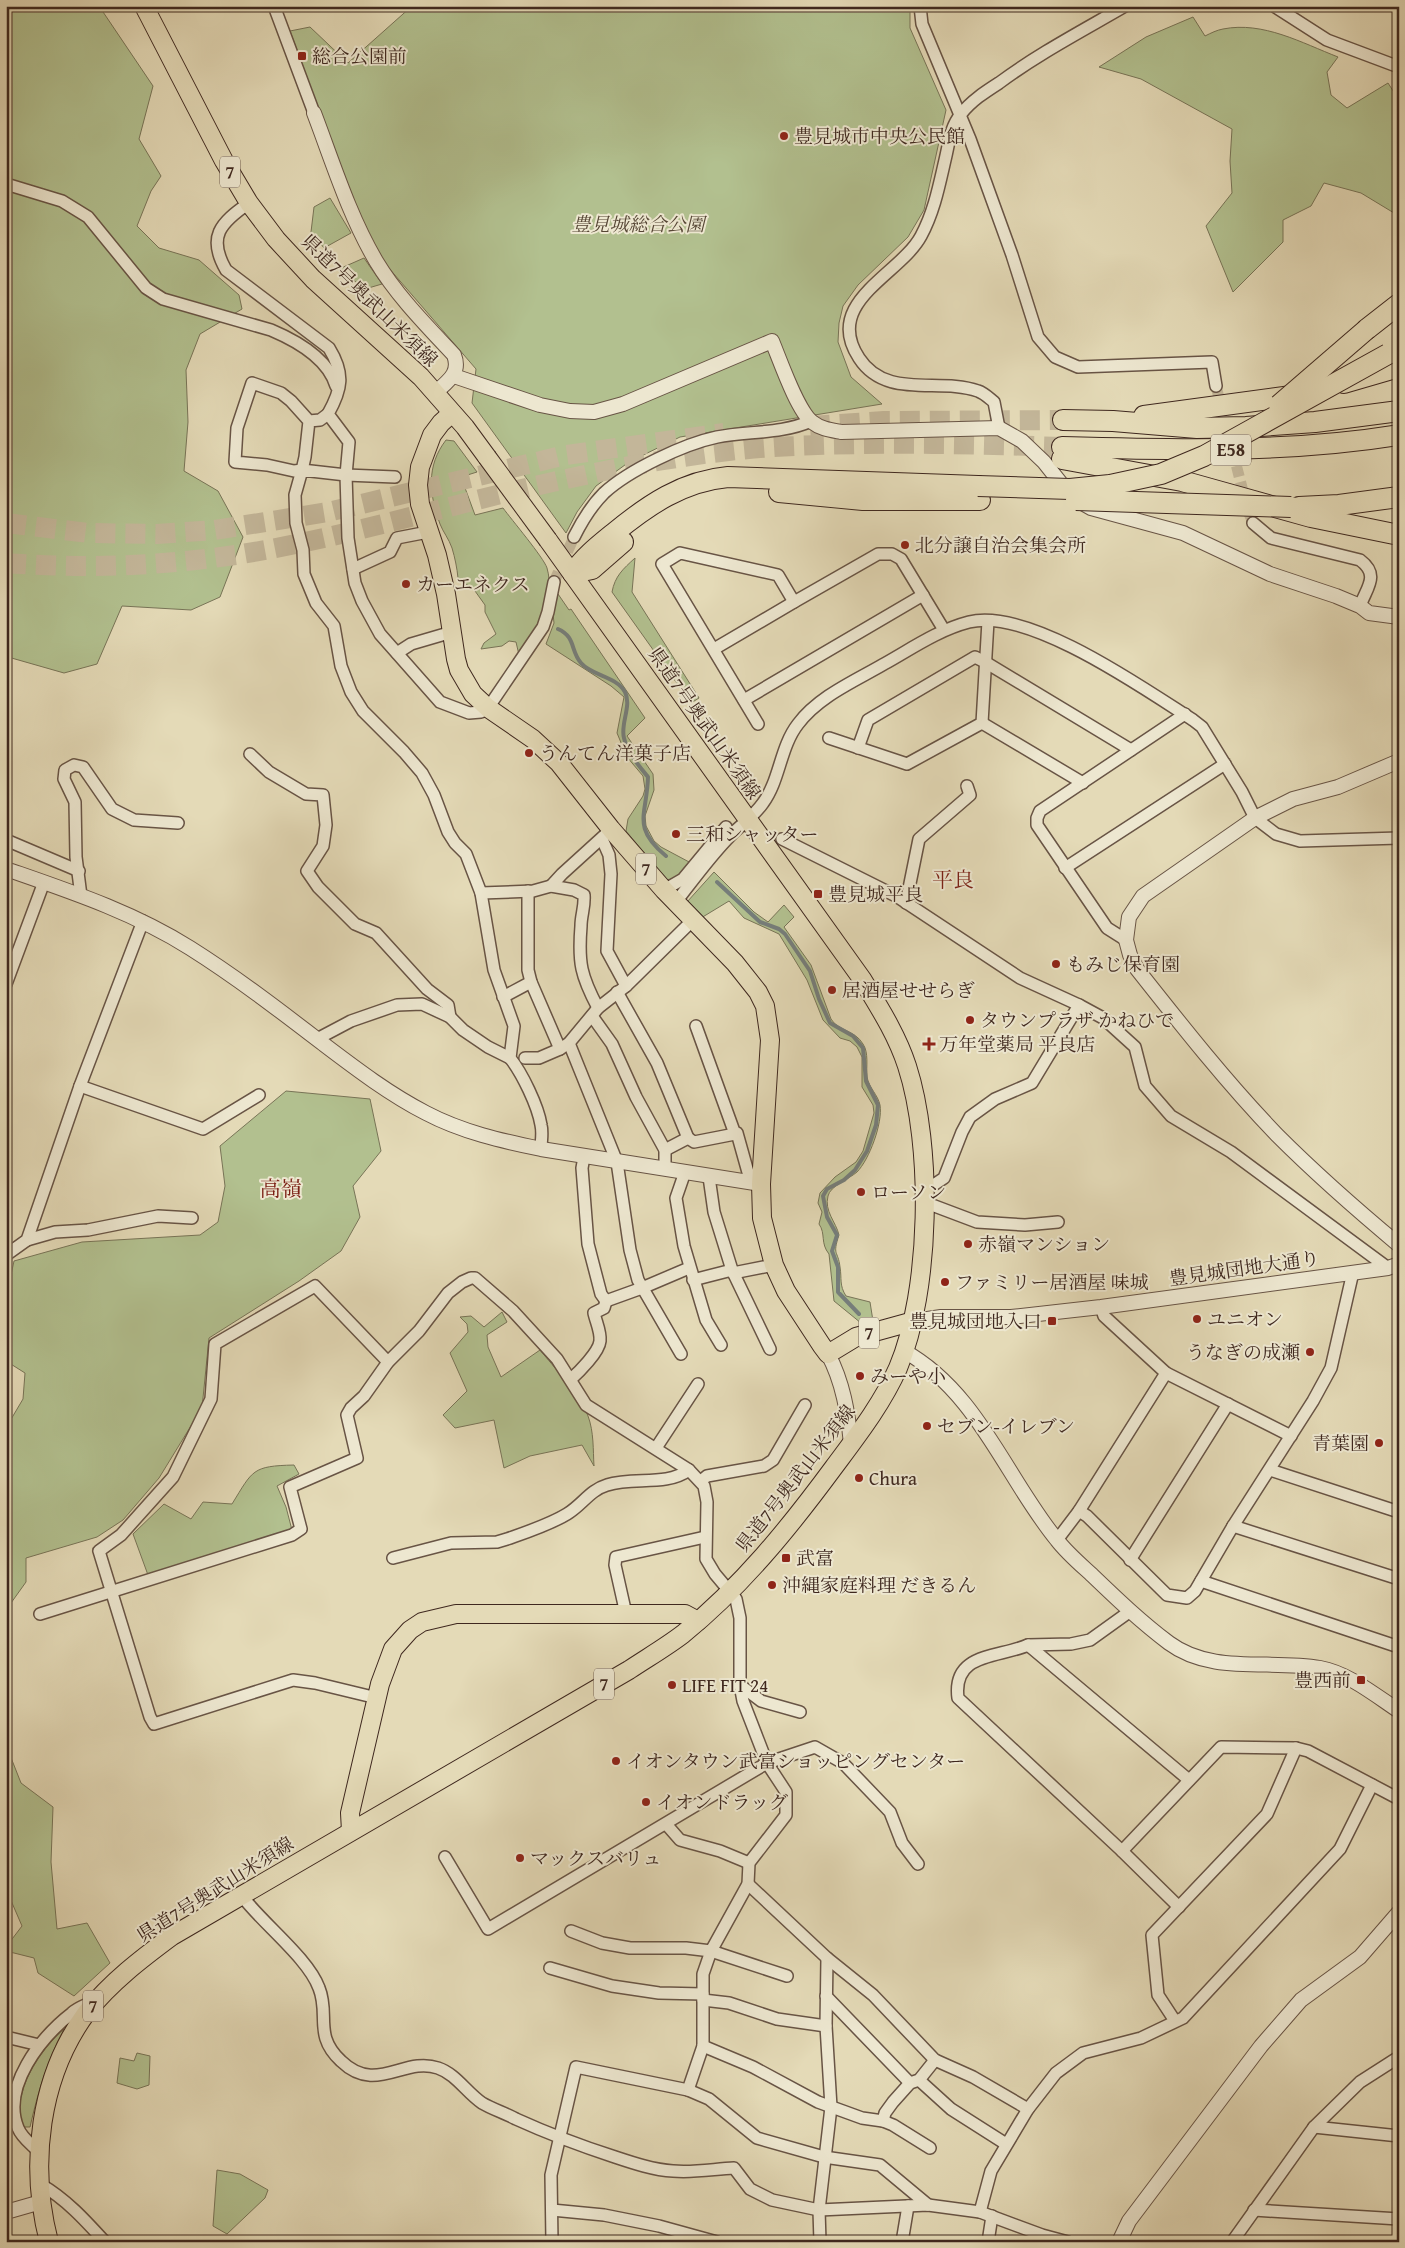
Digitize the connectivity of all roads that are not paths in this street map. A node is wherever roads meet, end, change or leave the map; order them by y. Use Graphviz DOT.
graph roads {
  1 [pos="144,6"];
  2 [pos="274,6"];
  3 [pos="920,6"];
  4 [pos="1125,6"];
  5 [pos="1274,6"];
  6 [pos="1399,67"];
  7 [pos="314,113"];
  8 [pos="960,114"];
  9 [pos="6,184"];
  10 [pos="249,203"];
  11 [pos="1399,304"];
  12 [pos="1395,357"];
  13 [pos="454,376"];
  14 [pos="1216,386"];
  15 [pos="338,392"];
  16 [pos="435,393"];
  17 [pos="1399,411"];
  18 [pos="452,413"];
  19 [pos="328,414"];
  20 [pos="1064,420"];
  21 [pos="309,421"];
  22 [pos="811,421"];
  23 [pos="1113,421"];
  24 [pos="999,428"];
  25 [pos="1242,435"];
  26 [pos="1399,435"];
  27 [pos="302,470"];
  28 [pos="346,476"];
  29 [pos="395,477"];
  30 [pos="979,493"];
  31 [pos="1399,497"];
  32 [pos="1291,507"];
  33 [pos="1399,512"];
  34 [pos="1253,523"];
  35 [pos="428,532"];
  36 [pos="1399,535"];
  37 [pos="574,537"];
  38 [pos="353,569"];
  39 [pos="574,573"];
  40 [pos="554,582"];
  41 [pos="923,595"];
  42 [pos="794,602"];
  43 [pos="1360,606"];
  44 [pos="1399,617"];
  45 [pos="988,621"];
  46 [pos="944,630"];
  47 [pos="452,632"];
  48 [pos="714,650"];
  49 [pos="397,653"];
  50 [pos="985,662"];
  51 [pos="744,700"];
  52 [pos="488,708"];
  53 [pos="1185,714"];
  54 [pos="982,723"];
  55 [pos="758,724"];
  56 [pos="829,738"];
  57 [pos="858,748"];
  58 [pos="1131,750"];
  59 [pos="250,754"];
  60 [pos="1399,761"];
  61 [pos="1225,764"];
  62 [pos="1083,783"];
  63 [pos="966,786"];
  64 [pos="1255,818"];
  65 [pos="748,821"];
  66 [pos="178,823"];
  67 [pos="726,827"];
  68 [pos="606,834"];
  69 [pos="1399,838"];
  70 [pos="782,839"];
  71 [pos="6,840"];
  72 [pos="1065,868"];
  73 [pos="6,869"];
  74 [pos="79,871"];
  75 [pos="44,882"];
  76 [pos="551,886"];
  77 [pos="528,891"];
  78 [pos="481,893"];
  79 [pos="81,896"];
  80 [pos="670,896"];
  81 [pos="906,903"];
  82 [pos="693,920"];
  83 [pos="143,921"];
  84 [pos="1126,940"];
  85 [pos="531,982"];
  86 [pos="6,984"];
  87 [pos="621,989"];
  88 [pos="503,997"];
  89 [pos="1079,1005"];
  90 [pos="595,1012"];
  91 [pos="450,1017"];
  92 [pos="696,1026"];
  93 [pos="317,1039"];
  94 [pos="565,1046"];
  95 [pos="510,1058"];
  96 [pos="525,1058"];
  97 [pos="80,1086"];
  98 [pos="258,1095"];
  99 [pos="735,1134"];
  100 [pos="688,1138"];
  101 [pos="541,1149"];
  102 [pos="665,1150"];
  103 [pos="584,1157"];
  104 [pos="616,1162"];
  105 [pos="665,1169"];
  106 [pos="685,1172"];
  107 [pos="710,1177"];
  108 [pos="756,1184"];
  109 [pos="924,1193"];
  110 [pos="192,1218"];
  111 [pos="1058,1222"];
  112 [pos="27,1240"];
  113 [pos="1399,1245"];
  114 [pos="6,1255"];
  115 [pos="774,1265"];
  116 [pos="1393,1266"];
  117 [pos="689,1268"];
  118 [pos="732,1271"];
  119 [pos="1352,1272"];
  120 [pos="693,1280"];
  121 [pos="642,1288"];
  122 [pos="606,1301"];
  123 [pos="1101,1307"];
  124 [pos="914,1320"];
  125 [pos="721,1346"];
  126 [pos="770,1349"];
  127 [pos="904,1351"];
  128 [pos="681,1354"];
  129 [pos="828,1354"];
  130 [pos="388,1362"];
  131 [pos="1166,1373"];
  132 [pos="571,1380"];
  133 [pos="698,1384"];
  134 [pos="1228,1404"];
  135 [pos="805,1405"];
  136 [pos="1291,1436"];
  137 [pos="851,1444"];
  138 [pos="656,1448"];
  139 [pos="689,1470"];
  140 [pos="1270,1470"];
  141 [pos="701,1481"];
  142 [pos="1079,1511"];
  143 [pos="1399,1512"];
  144 [pos="1233,1526"];
  145 [pos="705,1537"];
  146 [pos="1057,1540"];
  147 [pos="393,1558"];
  148 [pos="1130,1560"];
  149 [pos="1399,1579"];
  150 [pos="1201,1581"];
  151 [pos="111,1592"];
  152 [pos="730,1592"];
  153 [pos="1129,1612"];
  154 [pos="40,1614"];
  155 [pos="626,1614"];
  156 [pos="698,1621"];
  157 [pos="1028,1645"];
  158 [pos="1399,1645"];
  159 [pos="740,1685"];
  160 [pos="376,1698"];
  161 [pos="1399,1711"];
  162 [pos="800,1712"];
  163 [pos="1296,1748"];
  164 [pos="767,1762"];
  165 [pos="1188,1780"];
  166 [pos="1372,1784"];
  167 [pos="1399,1799"];
  168 [pos="666,1824"];
  169 [pos="351,1831"];
  170 [pos="1122,1851"];
  171 [pos="445,1857"];
  172 [pos="749,1863"];
  173 [pos="918,1864"];
  174 [pos="748,1884"];
  175 [pos="242,1896"];
  176 [pos="1179,1907"];
  177 [pos="1399,1912"];
  178 [pos="571,1931"];
  179 [pos="711,1952"];
  180 [pos="827,1958"];
  181 [pos="550,1968"];
  182 [pos="787,1976"];
  183 [pos="826,1996"];
  184 [pos="703,1997"];
  185 [pos="100,1998"];
  186 [pos="1175,2021"];
  187 [pos="826,2026"];
  188 [pos="6,2037"];
  189 [pos="39,2045"];
  190 [pos="703,2046"];
  191 [pos="1399,2057"];
  192 [pos="935,2060"];
  193 [pos="915,2082"];
  194 [pos="688,2090"];
  195 [pos="831,2107"];
  196 [pos="1028,2110"];
  197 [pos="883,2121"];
  198 [pos="1314,2127"];
  199 [pos="1399,2136"];
  200 [pos="561,2139"];
  201 [pos="1006,2144"];
  202 [pos="930,2148"];
  203 [pos="38,2151"];
  204 [pos="824,2158"];
  205 [pos="41,2193"];
  206 [pos="928,2205"];
  207 [pos="908,2206"];
  208 [pos="552,2210"];
  209 [pos="818,2210"];
  210 [pos="1254,2210"];
  211 [pos="6,2212"];
  212 [pos="980,2212"];
  213 [pos="992,2216"];
  214 [pos="1399,2219"];
  215 [pos="48,2242"];
  216 [pos="105,2242"];
  217 [pos="552,2242"];
  218 [pos="717,2242"];
  219 [pos="820,2242"];
  220 [pos="902,2242"];
  221 [pos="988,2242"];
  222 [pos="1068,2242"];
  223 [pos="1119,2242"];
  224 [pos="1232,2242"];
  1 -- 10 [label="main road, 県道7号奥武山米須線 / 7"];
  2 -- 7 [label="street"];
  3 -- 8 [label="street"];
  4 -- 8 [label="street"];
  5 -- 6 [label="street"];
  7 -- 13 [label="street"];
  8 -- 14 [label="street"];
  8 -- 24 [label="street"];
  9 -- 15 [label="street"];
  10 -- 15 [label="street"];
  10 -- 16 [label="main road, 県道7号奥武山米須線 / 7"];
  11 -- 25 [label="highway, bridge"];
  12 -- 23 [label="highway"];
  12 -- 25 [label="highway, bridge"];
  13 -- 16 [label="street"];
  13 -- 22 [label="street"];
  15 -- 19 [label="street"];
  16 -- 18 [label="main road, 県道7号奥武山米須線 / 7"];
  17 -- 23 [label="highway, E58"];
  18 -- 35 [label="main road, 7"];
  18 -- 39 [label="main road, 県道7号奥武山米須線 / 7, bridge"];
  19 -- 21 [label="street"];
  19 -- 28 [label="street"];
  20 -- 23 [label="highway, E58"];
  21 -- 27 [label="street"];
  21 -- 27 [label="street"];
  22 -- 24 [label="street"];
  22 -- 37 [label="street"];
  24 -- 43 [label="street"];
  25 -- 30 [label="highway, bridge"];
  26 -- 36 [label="highway, E58"];
  27 -- 28 [label="street"];
  27 -- 78 [label="street"];
  28 -- 29 [label="street"];
  28 -- 38 [label="street"];
  30 -- 32 [label="highway, bridge"];
  30 -- 39 [label="highway"];
  31 -- 32 [label="highway"];
  32 -- 33 [label="highway"];
  34 -- 43 [label="street"];
  35 -- 38 [label="street"];
  35 -- 47 [label="main road, 7"];
  38 -- 49 [label="street"];
  39 -- 65 [label="main road, 県道7号奥武山米須線 / 7"];
  40 -- 52 [label="street"];
  41 -- 42 [label="street"];
  41 -- 46 [label="street"];
  41 -- 51 [label="street"];
  42 -- 48 [label="street"];
  42 -- 48 [label="street"];
  43 -- 44 [label="street"];
  45 -- 46 [label="street"];
  45 -- 50 [label="street"];
  45 -- 53 [label="street"];
  46 -- 65 [label="street"];
  47 -- 49 [label="street"];
  47 -- 52 [label="main road, 7"];
  48 -- 51 [label="street"];
  49 -- 52 [label="street"];
  50 -- 54 [label="street"];
  50 -- 57 [label="street"];
  50 -- 58 [label="street"];
  51 -- 55 [label="street"];
  52 -- 68 [label="main road, 7"];
  53 -- 58 [label="street"];
  53 -- 61 [label="street"];
  54 -- 57 [label="street"];
  54 -- 62 [label="street"];
  56 -- 57 [label="street"];
  58 -- 62 [label="street"];
  59 -- 91 [label="street"];
  60 -- 64 [label="street"];
  61 -- 64 [label="street"];
  61 -- 72 [label="street"];
  62 -- 72 [label="street"];
  63 -- 81 [label="street"];
  64 -- 69 [label="street"];
  64 -- 84 [label="street"];
  65 -- 80 [label="street"];
  65 -- 109 [label="main road, 県道7号奥武山米須線 / 7"];
  66 -- 74 [label="street"];
  67 -- 80 [label="street"];
  68 -- 76 [label="street"];
  68 -- 80 [label="main road, 7"];
  68 -- 87 [label="street"];
  70 -- 81 [label="street"];
  71 -- 74 [label="street"];
  72 -- 84 [label="street"];
  73 -- 75 [label="street"];
  74 -- 79 [label="street"];
  75 -- 79 [label="street"];
  75 -- 86 [label="street"];
  76 -- 77 [label="street"];
  76 -- 90 [label="street"];
  77 -- 78 [label="street"];
  77 -- 85 [label="street"];
  78 -- 88 [label="street"];
  79 -- 83 [label="street"];
  80 -- 82 [label="main road, 7"];
  81 -- 89 [label="street"];
  82 -- 87 [label="street"];
  82 -- 108 [label="main road, 7"];
  83 -- 93 [label="street"];
  83 -- 97 [label="street"];
  84 -- 113 [label="street"];
  85 -- 88 [label="street"];
  85 -- 94 [label="street"];
  87 -- 90 [label="street"];
  87 -- 100 [label="street"];
  88 -- 95 [label="street"];
  89 -- 109 [label="street"];
  89 -- 116 [label="street"];
  90 -- 94 [label="street"];
  90 -- 102 [label="street"];
  91 -- 93 [label="street"];
  91 -- 95 [label="street"];
  92 -- 99 [label="street"];
  93 -- 101 [label="street"];
  94 -- 96 [label="street"];
  94 -- 104 [label="street"];
  95 -- 101 [label="street"];
  97 -- 98 [label="street"];
  97 -- 112 [label="street"];
  99 -- 100 [label="street"];
  99 -- 108 [label="street"];
  100 -- 102 [label="street"];
  101 -- 103 [label="street"];
  102 -- 105 [label="street"];
  103 -- 104 [label="street"];
  103 -- 122 [label="street"];
  104 -- 105 [label="street"];
  104 -- 121 [label="street"];
  105 -- 106 [label="street"];
  106 -- 107 [label="street"];
  106 -- 117 [label="street"];
  107 -- 108 [label="street"];
  107 -- 118 [label="street"];
  108 -- 115 [label="main road, 7"];
  109 -- 111 [label="street"];
  109 -- 124 [label="main road, 県道7号奥武山米須線 / 7"];
  110 -- 112 [label="street"];
  112 -- 114 [label="street"];
  115 -- 118 [label="street"];
  115 -- 129 [label="main road, 7"];
  116 -- 119 [label="street, 豊見城団地大通り"];
  117 -- 120 [label="street"];
  117 -- 121 [label="street"];
  118 -- 120 [label="street"];
  118 -- 126 [label="street"];
  119 -- 123 [label="street, 豊見城団地大通り"];
  119 -- 136 [label="street"];
  120 -- 125 [label="street"];
  121 -- 122 [label="street"];
  121 -- 128 [label="street"];
  122 -- 132 [label="street"];
  123 -- 124 [label="street, 豊見城団地大通り"];
  123 -- 131 [label="street"];
  124 -- 127 [label="main road, 県道7号奥武山米須線 / 7"];
  124 -- 129 [label="main road, 7"];
  127 -- 137 [label="main road, 県道7号奥武山米須線 / 7"];
  127 -- 146 [label="street"];
  129 -- 137 [label="street"];
  130 -- 132 [label="street"];
  130 -- 151 [label="street"];
  130 -- 151 [label="street"];
  131 -- 134 [label="street"];
  131 -- 142 [label="street"];
  132 -- 138 [label="street"];
  133 -- 138 [label="street"];
  134 -- 136 [label="street"];
  134 -- 148 [label="street"];
  135 -- 141 [label="street"];
  136 -- 140 [label="street"];
  137 -- 152 [label="main road, 県道7号奥武山米須線 / 7"];
  138 -- 139 [label="street"];
  139 -- 141 [label="street"];
  139 -- 147 [label="street"];
  140 -- 143 [label="street"];
  140 -- 144 [label="street"];
  141 -- 145 [label="street"];
  142 -- 146 [label="street"];
  142 -- 148 [label="street"];
  144 -- 149 [label="street"];
  144 -- 150 [label="street"];
  145 -- 152 [label="street"];
  145 -- 155 [label="street"];
  146 -- 153 [label="street"];
  148 -- 150 [label="street"];
  150 -- 158 [label="street"];
  151 -- 154 [label="street"];
  151 -- 160 [label="street"];
  152 -- 156 [label="main road, 県道7号奥武山米須線 / 7"];
  152 -- 159 [label="street"];
  153 -- 157 [label="street"];
  153 -- 161 [label="street"];
  155 -- 156 [label="main road"];
  155 -- 160 [label="main road"];
  156 -- 169 [label="main road, 県道7号奥武山米須線 / 7"];
  157 -- 165 [label="street"];
  157 -- 170 [label="street"];
  159 -- 162 [label="street"];
  159 -- 164 [label="street"];
  160 -- 169 [label="main road"];
  163 -- 165 [label="street"];
  163 -- 166 [label="street"];
  163 -- 176 [label="street"];
  164 -- 168 [label="street"];
  164 -- 172 [label="street"];
  164 -- 173 [label="street"];
  165 -- 170 [label="street"];
  166 -- 167 [label="street"];
  166 -- 186 [label="street"];
  168 -- 171 [label="street"];
  168 -- 172 [label="street"];
  169 -- 175 [label="main road, 県道7号奥武山米須線 / 7"];
  170 -- 176 [label="street"];
  172 -- 174 [label="street"];
  174 -- 179 [label="street"];
  174 -- 180 [label="street"];
  175 -- 185 [label="main road, 県道7号奥武山米須線 / 7"];
  175 -- 200 [label="street"];
  176 -- 186 [label="street"];
  177 -- 223 [label="street"];
  178 -- 179 [label="street"];
  179 -- 182 [label="street"];
  179 -- 184 [label="street"];
  180 -- 183 [label="street"];
  180 -- 192 [label="street"];
  181 -- 184 [label="street"];
  183 -- 187 [label="street"];
  183 -- 193 [label="street"];
  184 -- 187 [label="street"];
  184 -- 190 [label="street"];
  185 -- 189 [label="street"];
  185 -- 203 [label="main road, 県道7号奥武山米須線 / 7"];
  186 -- 196 [label="street"];
  187 -- 195 [label="street"];
  188 -- 189 [label="street"];
  189 -- 203 [label="street"];
  190 -- 194 [label="street"];
  190 -- 195 [label="street"];
  191 -- 198 [label="street"];
  192 -- 193 [label="street"];
  192 -- 196 [label="street"];
  193 -- 197 [label="street"];
  193 -- 201 [label="street"];
  194 -- 200 [label="street"];
  194 -- 204 [label="street"];
  195 -- 197 [label="street"];
  195 -- 204 [label="street"];
  196 -- 201 [label="street"];
  197 -- 202 [label="street"];
  198 -- 199 [label="street"];
  198 -- 210 [label="street"];
  200 -- 208 [label="street"];
  200 -- 209 [label="street"];
  201 -- 212 [label="street"];
  203 -- 205 [label="main road, 県道7号奥武山米須線 / 7"];
  204 -- 206 [label="street"];
  204 -- 209 [label="street"];
  205 -- 211 [label="street"];
  205 -- 215 [label="main road, 県道7号奥武山米須線 / 7"];
  205 -- 216 [label="street"];
  206 -- 207 [label="street"];
  206 -- 212 [label="street"];
  207 -- 209 [label="street"];
  207 -- 220 [label="street"];
  208 -- 217 [label="street"];
  208 -- 218 [label="street"];
  209 -- 219 [label="street"];
  210 -- 214 [label="street"];
  210 -- 224 [label="street"];
  212 -- 213 [label="street"];
  213 -- 221 [label="street"];
  213 -- 222 [label="street"];
}
